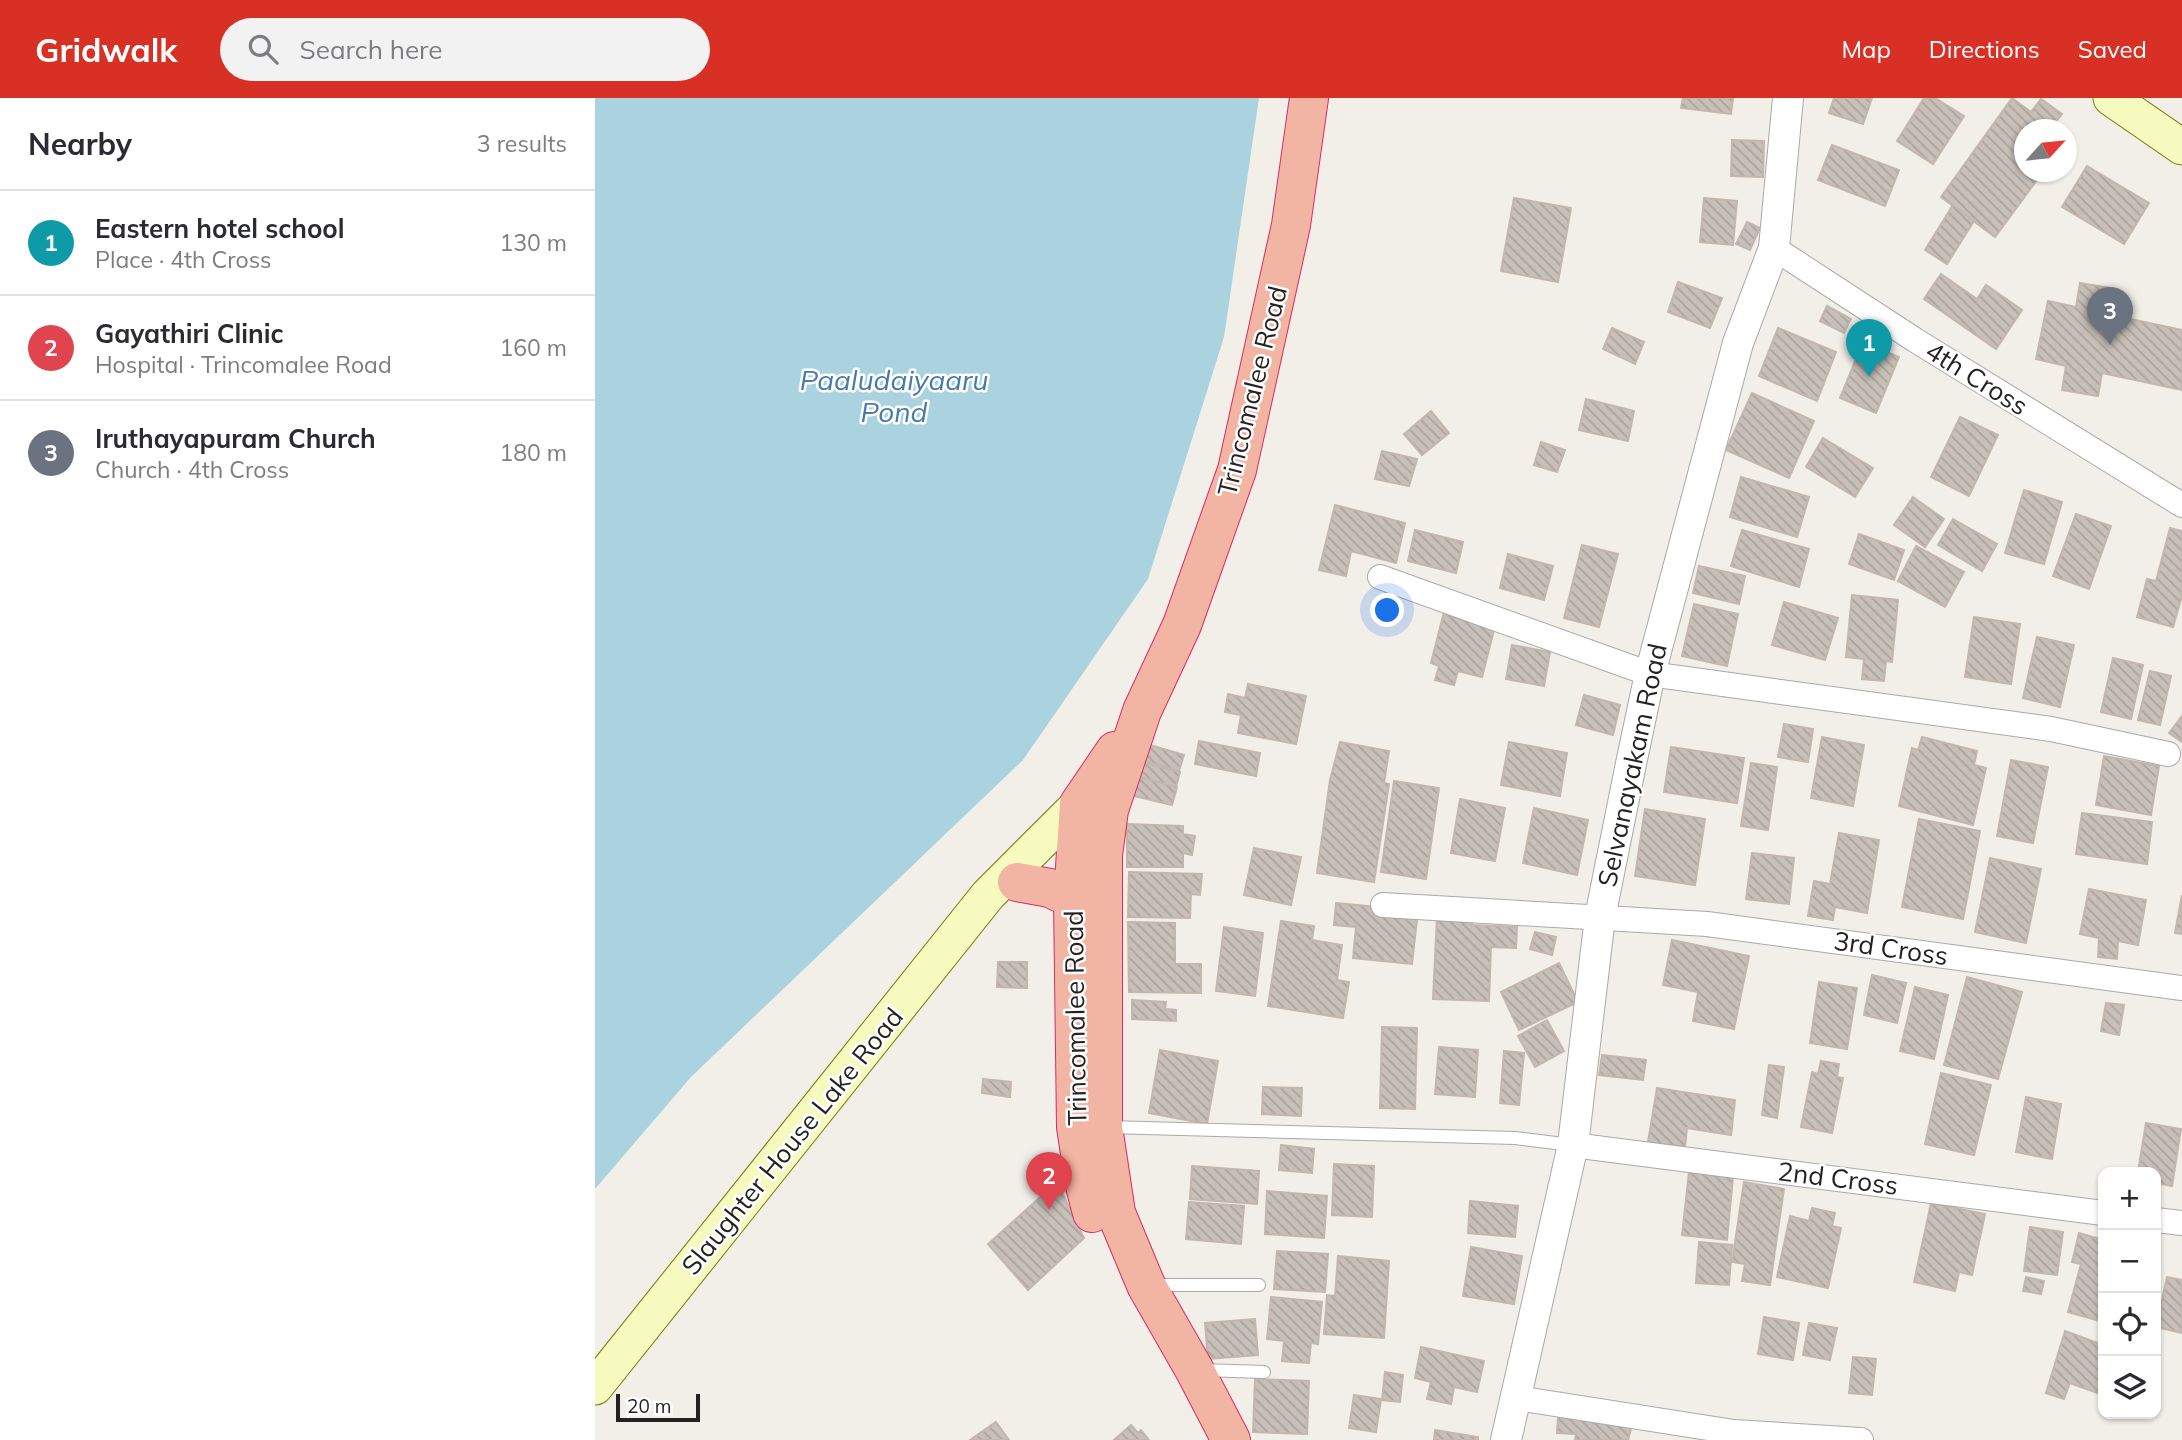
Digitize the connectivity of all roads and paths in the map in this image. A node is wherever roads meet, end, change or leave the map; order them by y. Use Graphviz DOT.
graph roads {
  1 [pos="1309,98"];
  2 [pos="1788,98"];
  3 [pos="2123,102"];
  4 [pos="2182,147"];
  5 [pos="1774,248"];
  6 [pos="2182,505"];
  7 [pos="1380,577"];
  8 [pos="1650,674"];
  9 [pos="1142,711"];
  10 [pos="2168,754"];
  11 [pos="1079,804"];
  12 [pos="1089,856"];
  13 [pos="1002,889"];
  14 [pos="1073,899"];
  15 [pos="1383,905"];
  16 [pos="1600,917"];
  17 [pos="2182,988"];
  18 [pos="1089,1127"];
  19 [pos="1573,1145"];
  20 [pos="2098,1212"];
  21 [pos="2161,1221"];
  22 [pos="2182,1223"];
  23 [pos="1146,1285"];
  24 [pos="1259,1285"];
  25 [pos="1194,1369"];
  26 [pos="1264,1371"];
  27 [pos="595,1387"];
  28 [pos="1517,1398"];
  29 [pos="1207,1440"];
  30 [pos="1231,1440"];
  31 [pos="1506,1440"];
  32 [pos="1861,1440"];
  1 -- 9 [label="highway, Trincomalee Road"];
  2 -- 5 [label="street, Selvanayakam Road"];
  3 -- 4 [label="main road"];
  5 -- 6 [label="street, 4th Cross"];
  5 -- 8 [label="street, Selvanayakam Road"];
  7 -- 8 [label="street"];
  8 -- 10 [label="street"];
  8 -- 16 [label="street, Selvanayakam Road"];
  9 -- 11 [label="highway, Trincomalee Road"];
  9 -- 12 [label="highway, Trincomalee Road"];
  11 -- 12 [label="highway, Trincomalee Road"];
  11 -- 13 [label="main road, Slaughter House Lake Road"];
  12 -- 13 [label="main road, Slaughter House Lake Road"];
  12 -- 14 [label="highway, Trincomalee Road"];
  12 -- 18 [label="highway, Trincomalee Road"];
  13 -- 14 [label="highway"];
  13 -- 27 [label="main road, Slaughter House Lake Road"];
  14 -- 18 [label="highway, Trincomalee Road"];
  15 -- 16 [label="street, 3rd Cross"];
  16 -- 17 [label="street, 3rd Cross"];
  16 -- 19 [label="street, Selvanayakam Road"];
  18 -- 19 [label="lane"];
  18 -- 23 [label="highway, Trincomalee Road"];
  18 -- 29 [label="highway, Trincomalee Road"];
  19 -- 20 [label="street, 2nd Cross"];
  19 -- 28 [label="street, Selvanayakam Road"];
  21 -- 22 [label="street"];
  23 -- 24 [label="lane"];
  23 -- 25 [label="highway, Trincomalee Road"];
  25 -- 26 [label="lane"];
  25 -- 30 [label="highway, Trincomalee Road"];
  28 -- 31 [label="street, Selvanayakam Road"];
  28 -- 32 [label="street"];
}
